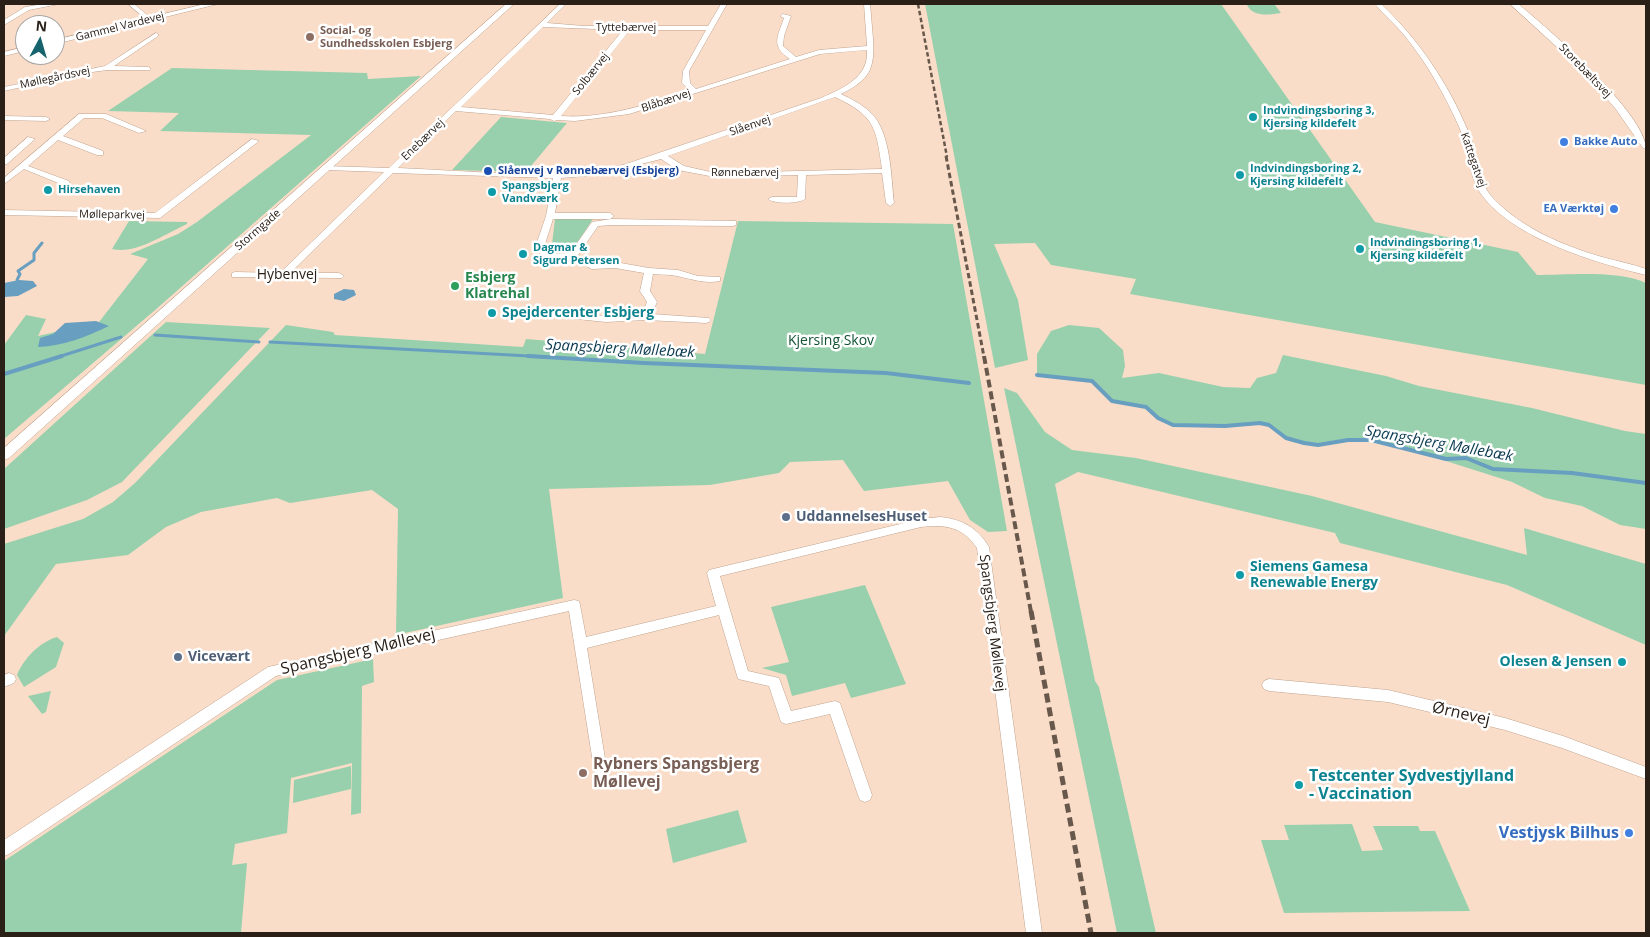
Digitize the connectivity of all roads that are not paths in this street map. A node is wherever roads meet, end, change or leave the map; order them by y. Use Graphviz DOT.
graph roads {
  1 [pos="56,4"];
  2 [pos="131,4"];
  3 [pos="214,4"];
  4 [pos="510,4"];
  5 [pos="563,4"];
  6 [pos="724,4"];
  7 [pos="867,4"];
  8 [pos="1378,4"];
  9 [pos="1514,4"];
  10 [pos="783,16"];
  11 [pos="149,20"];
  12 [pos="4,23"];
  13 [pos="541,25"];
  14 [pos="711,28"];
  15 [pos="627,29"];
  16 [pos="156,35"];
  17 [pos="65,40"];
  18 [pos="871,48"];
  19 [pos="794,59"];
  20 [pos="108,68"];
  21 [pos="148,69"];
  22 [pos="4,89"];
  23 [pos="694,91"];
  24 [pos="836,96"];
  25 [pos="455,109"];
  26 [pos="4,118"];
  27 [pos="46,119"];
  28 [pos="554,119"];
  29 [pos="142,131"];
  30 [pos="56,138"];
  31 [pos="31,139"];
  32 [pos="255,141"];
  33 [pos="1646,146"];
  34 [pos="100,153"];
  35 [pos="662,156"];
  36 [pos="4,163"];
  37 [pos="24,165"];
  38 [pos="324,171"];
  39 [pos="391,171"];
  40 [pos="886,171"];
  41 [pos="802,173"];
  42 [pos="557,176"];
  43 [pos="4,182"];
  44 [pos="66,183"];
  45 [pos="772,200"];
  46 [pos="890,203"];
  47 [pos="4,213"];
  48 [pos="550,216"];
  49 [pos="726,217"];
  50 [pos="733,223"];
  51 [pos="573,256"];
  52 [pos="649,271"];
  53 [pos="1645,271"];
  54 [pos="235,275"];
  55 [pos="282,275"];
  56 [pos="339,276"];
  57 [pos="717,279"];
  58 [pos="542,313"];
  59 [pos="646,317"];
  60 [pos="706,320"];
  61 [pos="4,455"];
  62 [pos="724,609"];
  63 [pos="580,644"];
  64 [pos="1269,685"];
  65 [pos="1646,773"];
  66 [pos="601,777"];
  67 [pos="865,795"];
  68 [pos="4,849"];
  69 [pos="1034,933"];
  1 -- 12 [label="street"];
  2 -- 11 [label="street"];
  3 -- 11 [label="street, Gammel Vardevej"];
  4 -- 38 [label="street, Stormgade"];
  5 -- 13 [label="street, Enebærvej"];
  6 -- 14 [label="street"];
  7 -- 18 [label="street, Slåenvej"];
  8 -- 53 [label="street, Kattegatvej"];
  9 -- 33 [label="street, Storebæltsvej"];
  10 -- 19 [label="street"];
  11 -- 17 [label="street, Gammel Vardevej"];
  13 -- 15 [label="street, Tyttebærvej"];
  13 -- 25 [label="street, Enebærvej"];
  14 -- 15 [label="street, Tyttebærvej"];
  14 -- 23 [label="street"];
  15 -- 28 [label="street, Solbærvej"];
  16 -- 20 [label="street, Møllegårdsvej"];
  18 -- 19 [label="street, Blåbærvej"];
  18 -- 24 [label="street, Slåenvej"];
  19 -- 23 [label="street, Blåbærvej"];
  20 -- 21 [label="street, Møllegårdsvej"];
  20 -- 22 [label="street, Møllegårdsvej"];
  23 -- 28 [label="street, Blåbærvej"];
  24 -- 35 [label="street, Slåenvej"];
  24 -- 40 [label="street"];
  25 -- 28 [label="street, Blåbærvej"];
  25 -- 39 [label="street, Enebærvej"];
  26 -- 27 [label="street"];
  29 -- 30 [label="street"];
  30 -- 34 [label="street"];
  30 -- 37 [label="street"];
  31 -- 36 [label="street"];
  32 -- 47 [label="street, Mølleparkvej"];
  35 -- 41 [label="street, Rønnebærvej"];
  35 -- 42 [label="street, Slåenvej"];
  36 -- 37 [label="street"];
  37 -- 43 [label="street"];
  37 -- 44 [label="street"];
  38 -- 39 [label="street, Slåenvej"];
  38 -- 61 [label="street, Stormgade"];
  39 -- 42 [label="street, Slåenvej"];
  39 -- 55 [label="street, Enebærvej"];
  40 -- 41 [label="street, Rønnebærvej"];
  40 -- 46 [label="street"];
  41 -- 45 [label="street, Rønnebærvej"];
  42 -- 48 [label="street"];
  48 -- 49 [label="street"];
  48 -- 51 [label="street"];
  50 -- 51 [label="street"];
  51 -- 52 [label="street"];
  52 -- 57 [label="street"];
  52 -- 59 [label="street"];
  54 -- 55 [label="street, Hybenvej"];
  55 -- 56 [label="street, Hybenvej"];
  58 -- 59 [label="street"];
  59 -- 60 [label="street"];
  62 -- 63 [label="street"];
  62 -- 67 [label="street, Spangsbjerg Møllevej"];
  62 -- 69 [label="street, Spangsbjerg Møllevej"];
  63 -- 66 [label="street, Spangsbjerg Møllevej"];
  63 -- 68 [label="street, Spangsbjerg Møllevej"];
  64 -- 65 [label="street, Ørnevej"];
}
